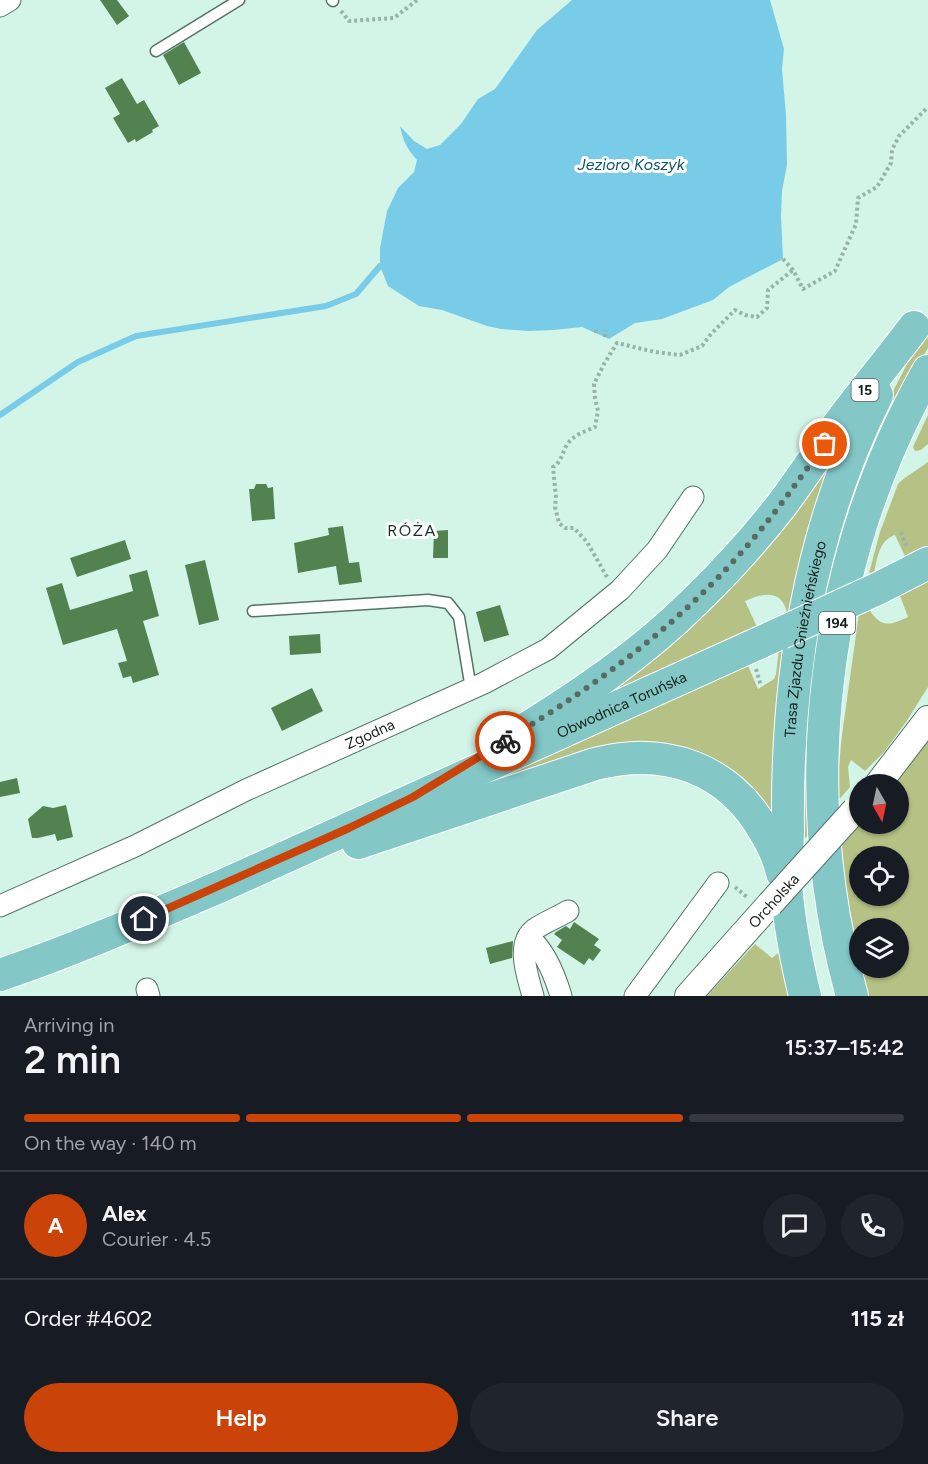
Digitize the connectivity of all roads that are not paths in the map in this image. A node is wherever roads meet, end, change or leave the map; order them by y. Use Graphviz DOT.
graph roads {
  1 [pos="10,0"];
  2 [pos="239,0"];
  3 [pos="0,6"];
  4 [pos="156,51"];
  5 [pos="921,316"];
  6 [pos="924,381"];
  7 [pos="693,497"];
  8 [pos="919,559"];
  9 [pos="253,611"];
  10 [pos="471,689"];
  11 [pos="928,719"];
  12 [pos="886,774"];
  13 [pos="849,817"];
  14 [pos="367,820"];
  15 [pos="725,883"];
  16 [pos="219,887"];
  17 [pos="770,903"];
  18 [pos="0,906"];
  19 [pos="568,911"];
  20 [pos="528,938"];
  21 [pos="0,975"];
  22 [pos="533,996"];
  23 [pos="561,996"];
  24 [pos="635,996"];
  25 [pos="688,996"];
  26 [pos="805,996"];
  27 [pos="852,996"];
  1 -- 3 [label="street"];
  2 -- 4 [label="lane"];
  5 -- 14 [label="main road, 15"];
  5 -- 17 [label="main road, Trasa Zjazdu Gnieźnieńskiego / 194"];
  6 -- 27 [label="main road, Trasa Zjazdu Gnieźnieńskiego / 194"];
  7 -- 10 [label="street, Zgodna"];
  8 -- 14 [label="main road, Obwodnica Toruńska / 15, bridge"];
  9 -- 10 [label="lane"];
  10 -- 18 [label="street, Zgodna"];
  11 -- 12 [label="street"];
  13 -- 17 [label="street, Orcholska, bridge"];
  14 -- 16 [label="main road, Obwodnica Toruńska / 15"];
  15 -- 24 [label="street"];
  16 -- 17 [label="main road"];
  16 -- 21 [label="main road, Obwodnica Toruńska / 15"];
  17 -- 25 [label="street, Orcholska"];
  17 -- 26 [label="main road, Trasa Zjazdu Gnieźnieńskiego / 194"];
  19 -- 20 [label="street"];
  20 -- 22 [label="street"];
  20 -- 23 [label="street"];
}
